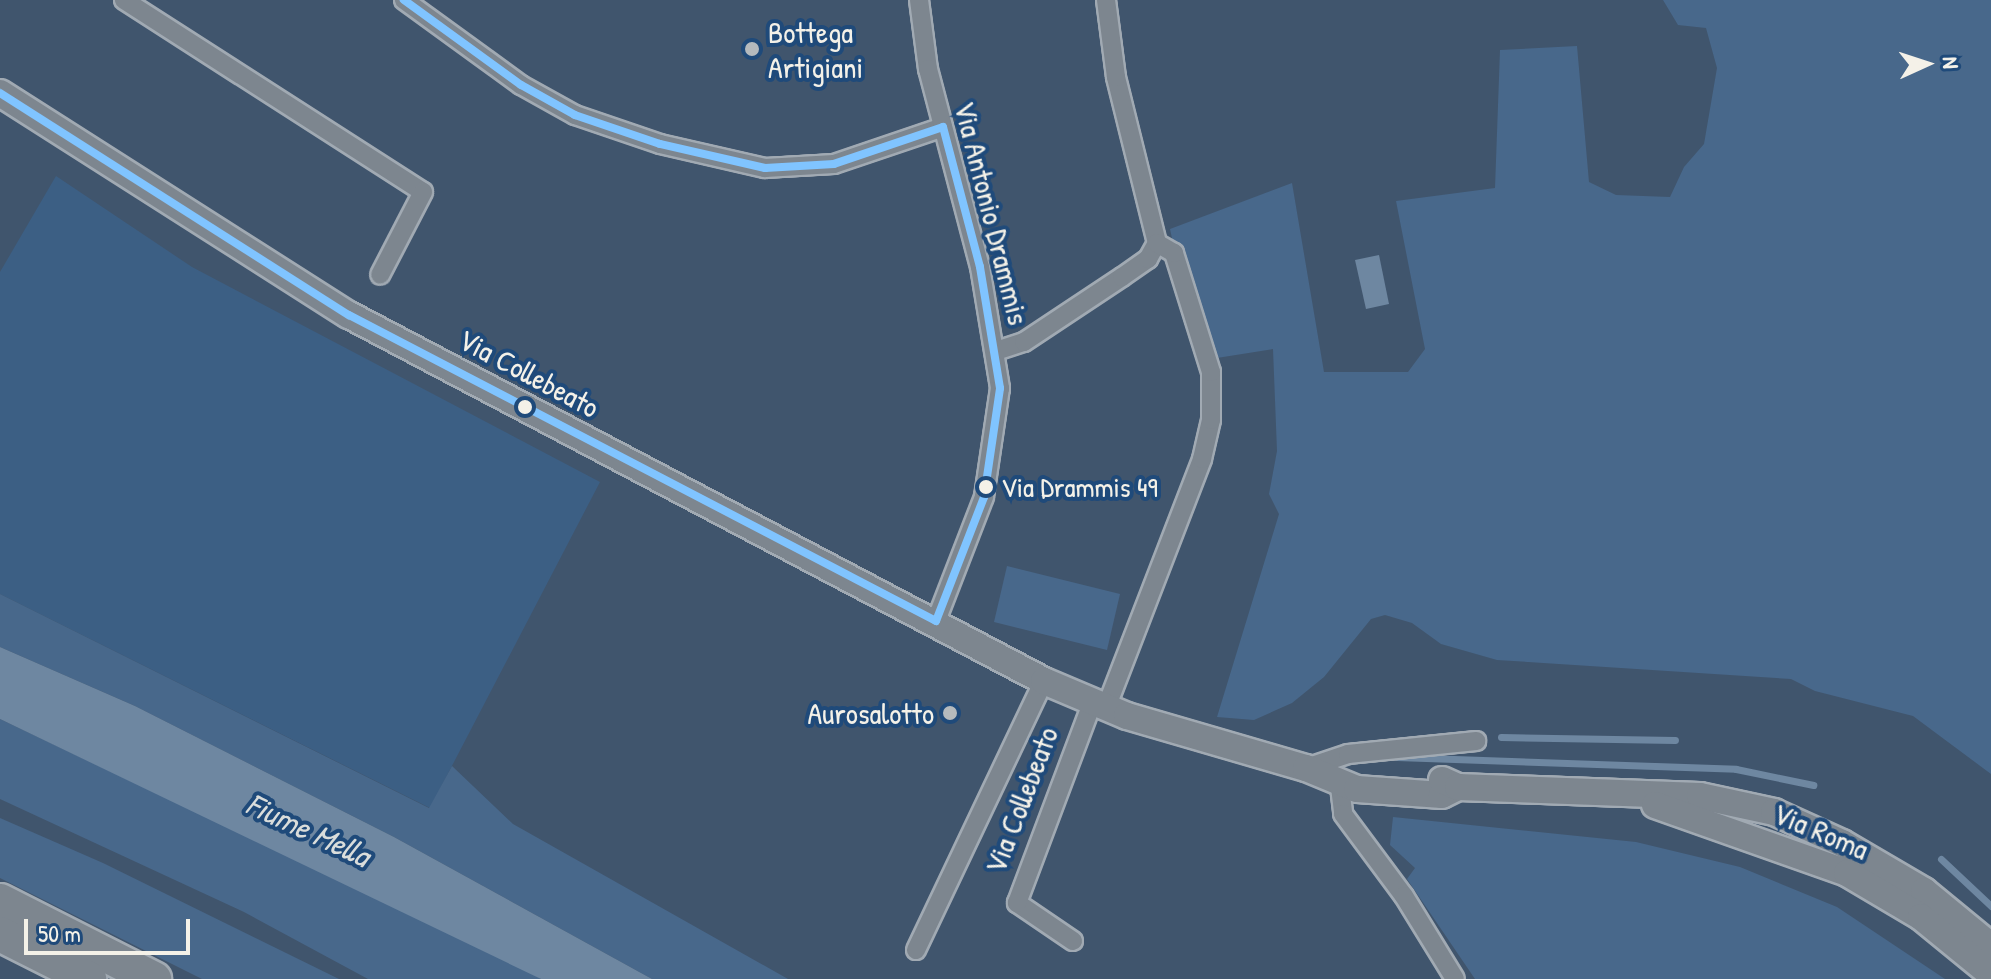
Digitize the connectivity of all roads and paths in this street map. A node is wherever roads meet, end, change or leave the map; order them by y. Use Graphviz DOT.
graph roads {
  1 [pos="124,0"];
  2 [pos="404,0"];
  3 [pos="439,0"];
  4 [pos="919,0"];
  5 [pos="1106,0"];
  6 [pos="427,17"];
  7 [pos="0,93"];
  8 [pos="943,127"];
  9 [pos="1157,243"];
  10 [pos="380,275"];
  11 [pos="996,351"];
  12 [pos="936,621"];
  13 [pos="1044,681"];
  14 [pos="1099,704"];
  15 [pos="1476,741"];
  16 [pos="1306,768"];
  17 [pos="1339,779"];
  18 [pos="1605,791"];
  19 [pos="0,901"];
  20 [pos="0,934"];
  21 [pos="1073,941"];
  22 [pos="1991,946"];
  23 [pos="916,950"];
  24 [pos="1991,974"];
  25 [pos="1448,975"];
  26 [pos="89,979"];
  27 [pos="154,979"];
  1 -- 10 [label="street"];
  2 -- 6 [label="street"];
  3 -- 6 [label="street"];
  4 -- 8 [label="street, Via Antonio Drammis"];
  5 -- 9 [label="street"];
  6 -- 8 [label="street"];
  7 -- 12 [label="street, Via Collebeato"];
  8 -- 11 [label="street, Via Antonio Drammis"];
  9 -- 11 [label="street"];
  9 -- 14 [label="street"];
  11 -- 12 [label="street, Via Antonio Drammis"];
  12 -- 13 [label="street, Via Collebeato"];
  13 -- 14 [label="street, Via Collebeato"];
  13 -- 23 [label="street, Via Collebeato"];
  14 -- 16 [label="street, Via Collebeato"];
  14 -- 21 [label="street, Via Collebeato"];
  15 -- 16 [label="street"];
  16 -- 17 [label="street, Via Collebeato"];
  17 -- 18 [label="street, Via Roma"];
  17 -- 25 [label="street"];
  18 -- 22 [label="street, Via Roma"];
  18 -- 24 [label="street, Via Roma"];
  19 -- 27 [label="highway"];
  20 -- 26 [label="highway"];
}
